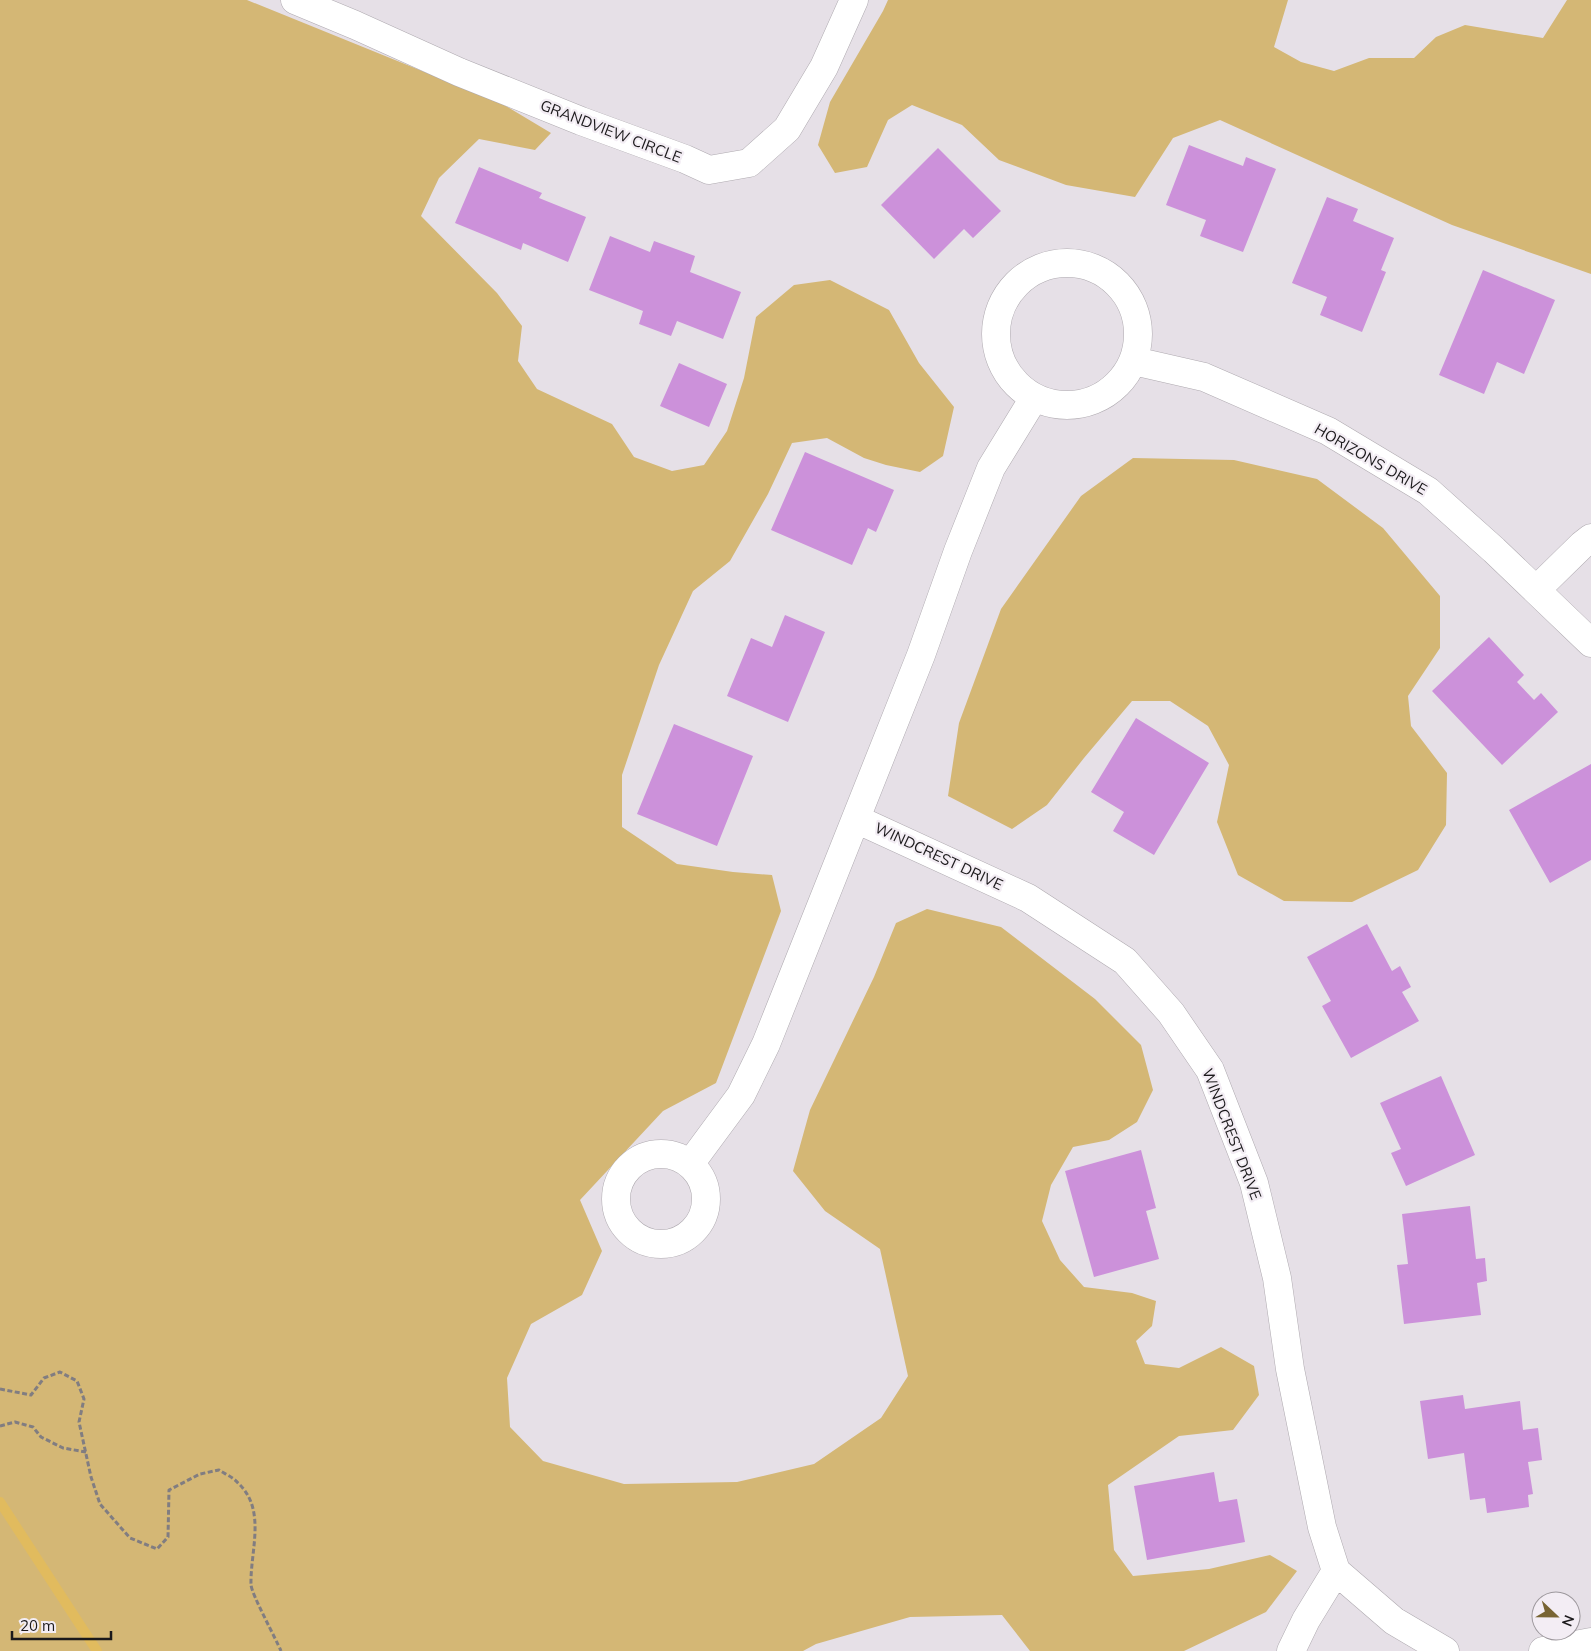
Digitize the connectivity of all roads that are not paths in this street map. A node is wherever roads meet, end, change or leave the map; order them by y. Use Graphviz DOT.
graph roads {
  1 [pos="294,0"];
  2 [pos="854,0"];
  3 [pos="1134,361"];
  4 [pos="1034,398"];
  5 [pos="1591,538"];
  6 [pos="1536,590"];
  7 [pos="1591,643"];
  8 [pos="856,819"];
  9 [pos="690,1164"];
  10 [pos="1336,1571"];
  11 [pos="1591,1642"];
  12 [pos="1291,1651"];
  13 [pos="1445,1651"];
  14 [pos="1543,1651"];
  1 -- 2 [label="street, GRANDVIEW CIRCLE"];
  3 -- 4 [label="street"];
  3 -- 4 [label="street"];
  3 -- 6 [label="street, HORIZONS DRIVE"];
  4 -- 8 [label="street"];
  5 -- 6 [label="street"];
  6 -- 7 [label="street, HORIZONS DRIVE"];
  8 -- 9 [label="street"];
  8 -- 10 [label="street, WINDCREST DRIVE"];
  10 -- 12 [label="street"];
  10 -- 13 [label="street"];
  11 -- 14 [label="street"];
}
